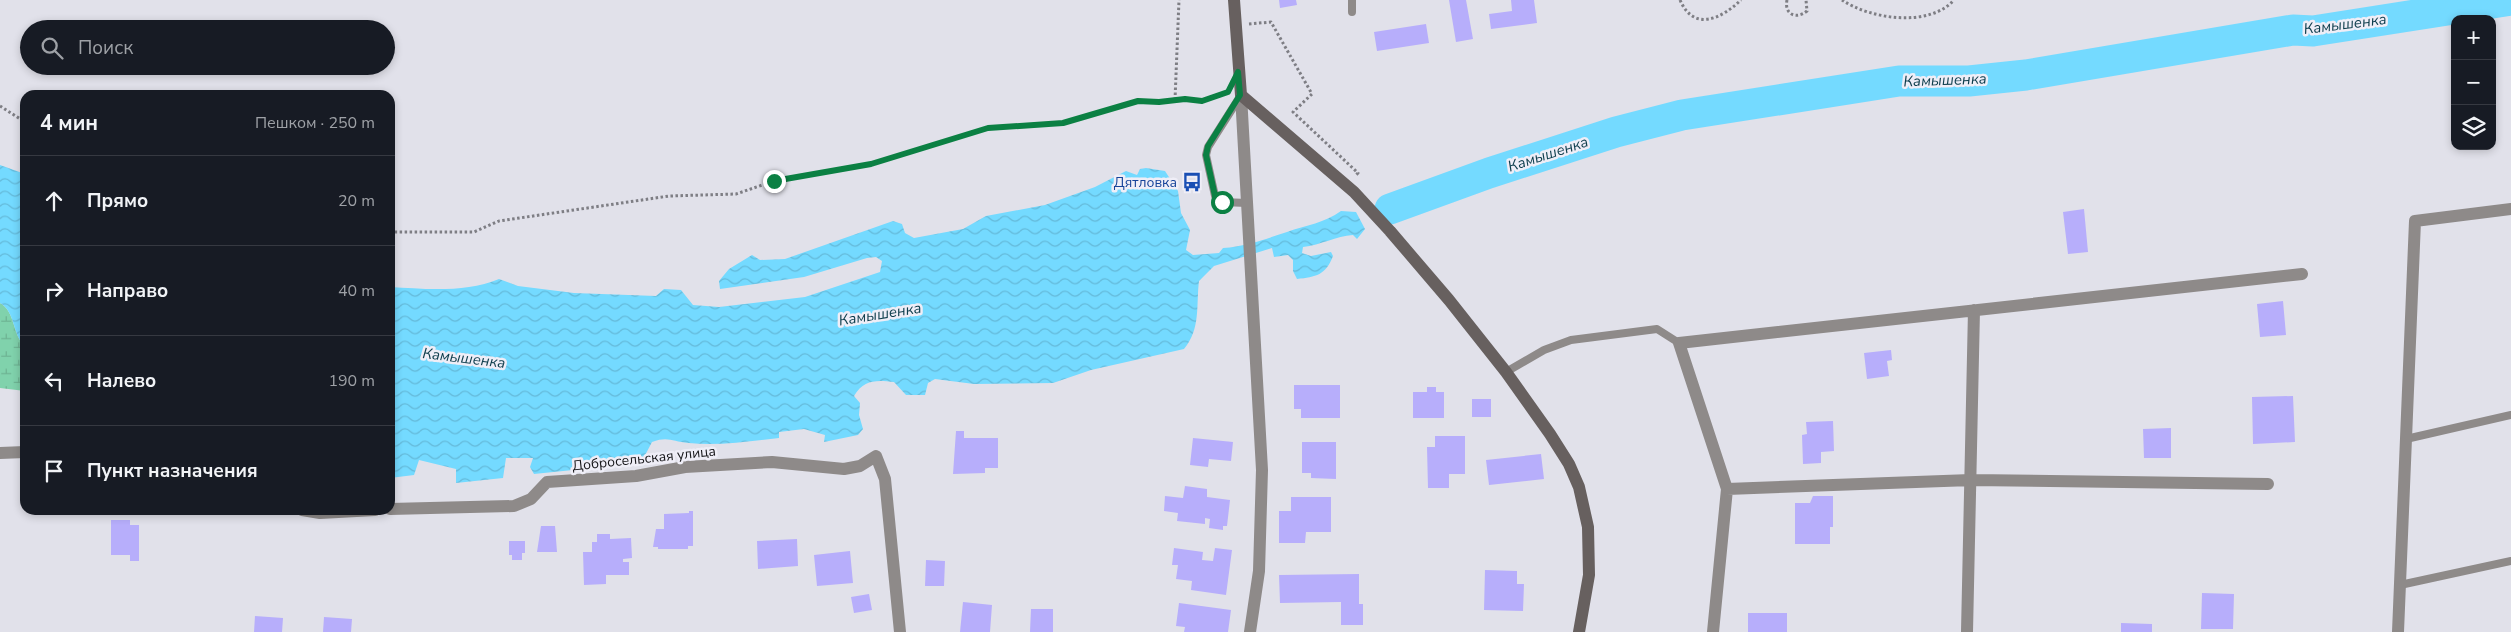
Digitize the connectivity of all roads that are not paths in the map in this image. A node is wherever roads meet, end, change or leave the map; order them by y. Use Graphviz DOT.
graph roads {
  1 [pos="1234,0"];
  2 [pos="1352,0"];
  3 [pos="1352,12"];
  4 [pos="1240,95"];
  5 [pos="1247,203"];
  6 [pos="2511,209"];
  7 [pos="2302,274"];
  8 [pos="1974,310"];
  9 [pos="1679,343"];
  10 [pos="1506,372"];
  11 [pos="2511,415"];
  12 [pos="2406,439"];
  13 [pos="20,452"];
  14 [pos="0,453"];
  15 [pos="1971,480"];
  16 [pos="2268,484"];
  17 [pos="1727,489"];
  18 [pos="395,509"];
  19 [pos="2511,561"];
  20 [pos="2400,584"];
  21 [pos="900,632"];
  22 [pos="1250,632"];
  23 [pos="1579,632"];
  24 [pos="1713,632"];
  25 [pos="1968,632"];
  26 [pos="2398,632"];
  1 -- 4 [label="street"];
  2 -- 3 [label="lane"];
  4 -- 5 [label="street"];
  4 -- 5 [label="lane"];
  4 -- 10 [label="street"];
  5 -- 22 [label="street"];
  6 -- 12 [label="street"];
  7 -- 8 [label="street"];
  8 -- 9 [label="street"];
  8 -- 15 [label="street"];
  9 -- 10 [label="lane"];
  9 -- 17 [label="street"];
  10 -- 23 [label="street"];
  11 -- 12 [label="lane"];
  12 -- 20 [label="street"];
  13 -- 14 [label="street"];
  15 -- 16 [label="street"];
  15 -- 17 [label="street"];
  15 -- 25 [label="street"];
  17 -- 24 [label="street"];
  18 -- 21 [label="street, Добросельская улица"];
  19 -- 20 [label="lane"];
  20 -- 26 [label="street"];
}
